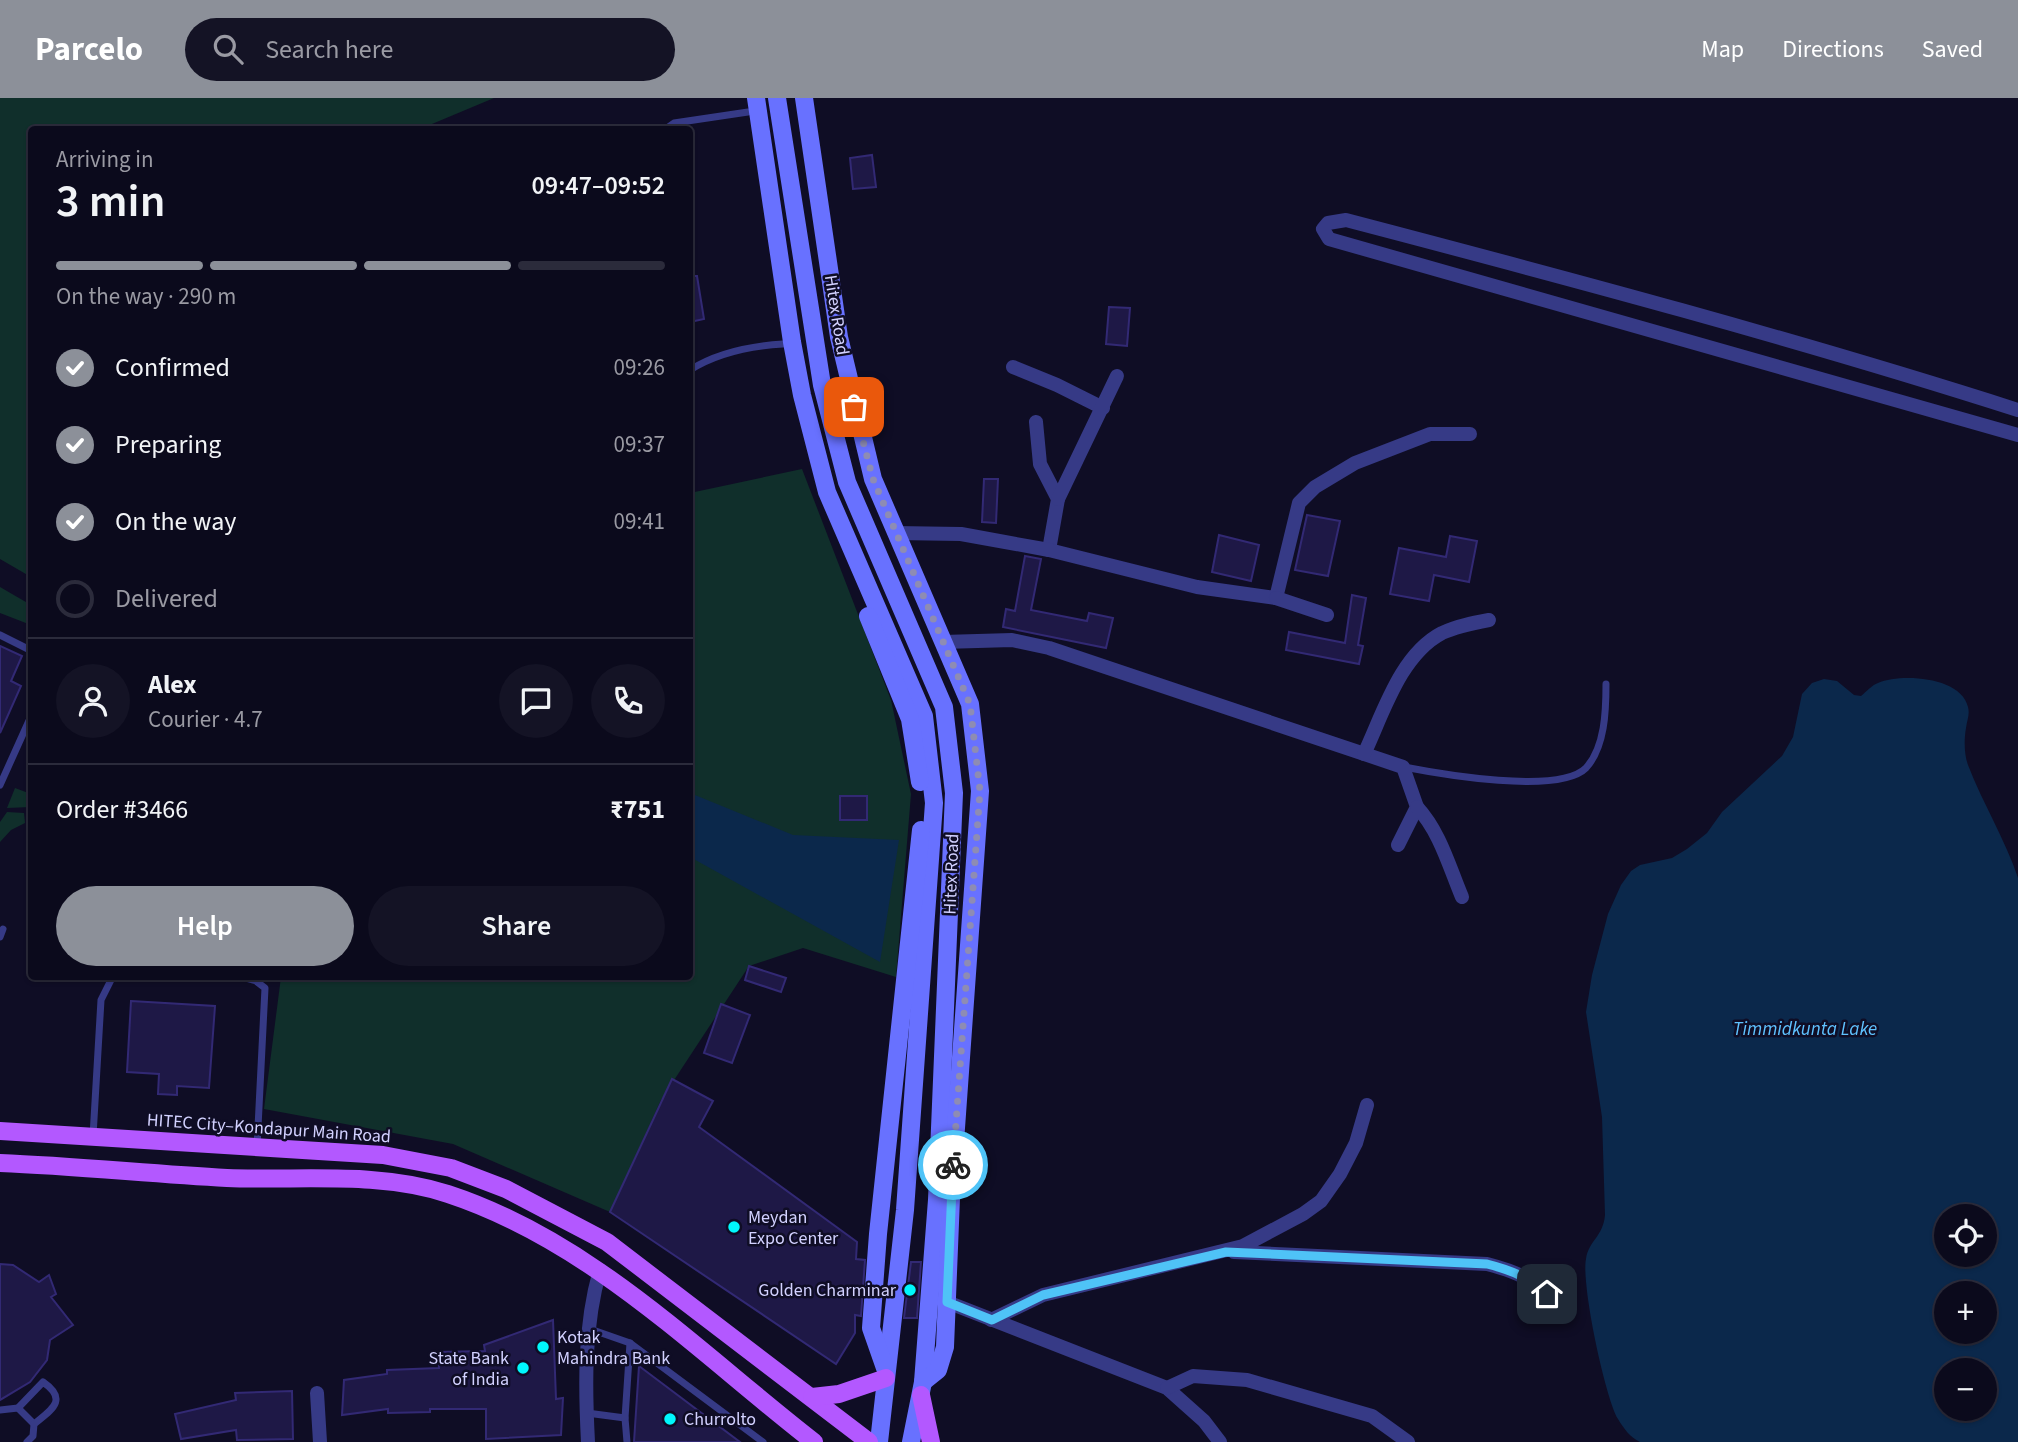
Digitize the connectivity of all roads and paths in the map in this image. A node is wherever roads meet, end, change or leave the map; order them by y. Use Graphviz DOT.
graph roads {
  1 [pos="777,98"];
  2 [pos="804,98"];
  3 [pos="750,103"];
  4 [pos="670,126"];
  5 [pos="783,344"];
  6 [pos="1013,367"];
  7 [pos="693,368"];
  8 [pos="1117,376"];
  9 [pos="1102,408"];
  10 [pos="2018,410"];
  11 [pos="1036,422"];
  12 [pos="1470,434"];
  13 [pos="2018,435"];
  14 [pos="1058,499"];
  15 [pos="895,533"];
  16 [pos="1049,550"];
  17 [pos="1276,598"];
  18 [pos="1327,615"];
  19 [pos="1489,620"];
  20 [pos="0,635"];
  21 [pos="943,642"];
  22 [pos="28,649"];
  23 [pos="1606,684"];
  24 [pos="28,723"];
  25 [pos="1364,754"];
  26 [pos="1403,767"];
  27 [pos="0,785"];
  28 [pos="1418,807"];
  29 [pos="1398,845"];
  30 [pos="1462,897"];
  31 [pos="111,980"];
  32 [pos="252,980"];
  33 [pos="1367,1105"];
  34 [pos="0,1131"];
  35 [pos="93,1137"];
  36 [pos="257,1147"];
  37 [pos="0,1163"];
  38 [pos="1226,1252"];
  39 [pos="600,1270"];
  40 [pos="947,1302"];
  41 [pos="696,1309"];
  42 [pos="1562,1315"];
  43 [pos="992,1320"];
  44 [pos="590,1329"];
  45 [pos="679,1333"];
  46 [pos="631,1343"];
  47 [pos="887,1376"];
  48 [pos="1167,1388"];
  49 [pos="922,1389"];
  50 [pos="317,1393"];
  51 [pos="812,1397"];
  52 [pos="18,1408"];
  53 [pos="0,1410"];
  54 [pos="586,1413"];
  55 [pos="625,1418"];
  56 [pos="34,1424"];
  57 [pos="808,1440"];
  58 [pos="27,1442"];
  59 [pos="320,1442"];
  60 [pos="587,1442"];
  61 [pos="627,1442"];
  62 [pos="763,1442"];
  63 [pos="869,1442"];
  64 [pos="879,1442"];
  65 [pos="911,1442"];
  66 [pos="931,1442"];
  67 [pos="1220,1442"];
  68 [pos="1408,1442"];
  1 -- 49 [label="street, Hitex Road"];
  2 -- 15 [label="street, Hitex Road"];
  3 -- 4 [label="lane"];
  3 -- 5 [label="street, Hitex Road"];
  3 -- 47 [label="street, Hitex Road"];
  5 -- 7 [label="lane"];
  5 -- 47 [label="street, Hitex Road"];
  6 -- 9 [label="street"];
  8 -- 9 [label="street"];
  9 -- 14 [label="street"];
  10 -- 13 [label="street"];
  11 -- 14 [label="street"];
  12 -- 17 [label="street"];
  14 -- 16 [label="street"];
  15 -- 16 [label="street"];
  15 -- 21 [label="street, Hitex Road"];
  16 -- 17 [label="street"];
  17 -- 18 [label="street"];
  19 -- 25 [label="street"];
  20 -- 22 [label="lane"];
  21 -- 25 [label="street"];
  21 -- 40 [label="street, Hitex Road"];
  23 -- 26 [label="lane"];
  24 -- 27 [label="lane"];
  25 -- 26 [label="street"];
  26 -- 28 [label="street"];
  28 -- 29 [label="street"];
  28 -- 30 [label="street"];
  31 -- 35 [label="lane"];
  32 -- 36 [label="lane"];
  33 -- 38 [label="street"];
  34 -- 35 [label="main road, HITEC City–Kondapur Main Road"];
  35 -- 36 [label="main road, HITEC City–Kondapur Main Road"];
  36 -- 41 [label="main road, HITEC City–Kondapur Main Road"];
  37 -- 39 [label="main road"];
  38 -- 42 [label="street"];
  38 -- 43 [label="street"];
  39 -- 44 [label="street"];
  39 -- 45 [label="main road"];
  40 -- 43 [label="street"];
  40 -- 49 [label="street, Hitex Road"];
  41 -- 45 [label="main road"];
  41 -- 51 [label="main road, HITEC City–Kondapur Main Road"];
  43 -- 48 [label="street"];
  44 -- 46 [label="lane"];
  44 -- 54 [label="street"];
  45 -- 57 [label="main road"];
  46 -- 55 [label="lane"];
  46 -- 62 [label="lane"];
  47 -- 51 [label="main road"];
  47 -- 64 [label="street, Hitex Road"];
  48 -- 67 [label="street"];
  48 -- 68 [label="street"];
  49 -- 65 [label="street, Hitex Road"];
  49 -- 66 [label="main road"];
  50 -- 59 [label="street"];
  51 -- 63 [label="main road, HITEC City–Kondapur Main Road"];
  52 -- 53 [label="lane"];
  52 -- 56 [label="lane"];
  52 -- 56 [label="lane"];
  54 -- 55 [label="lane"];
  54 -- 60 [label="street"];
  55 -- 61 [label="lane"];
  56 -- 58 [label="lane"];
}
